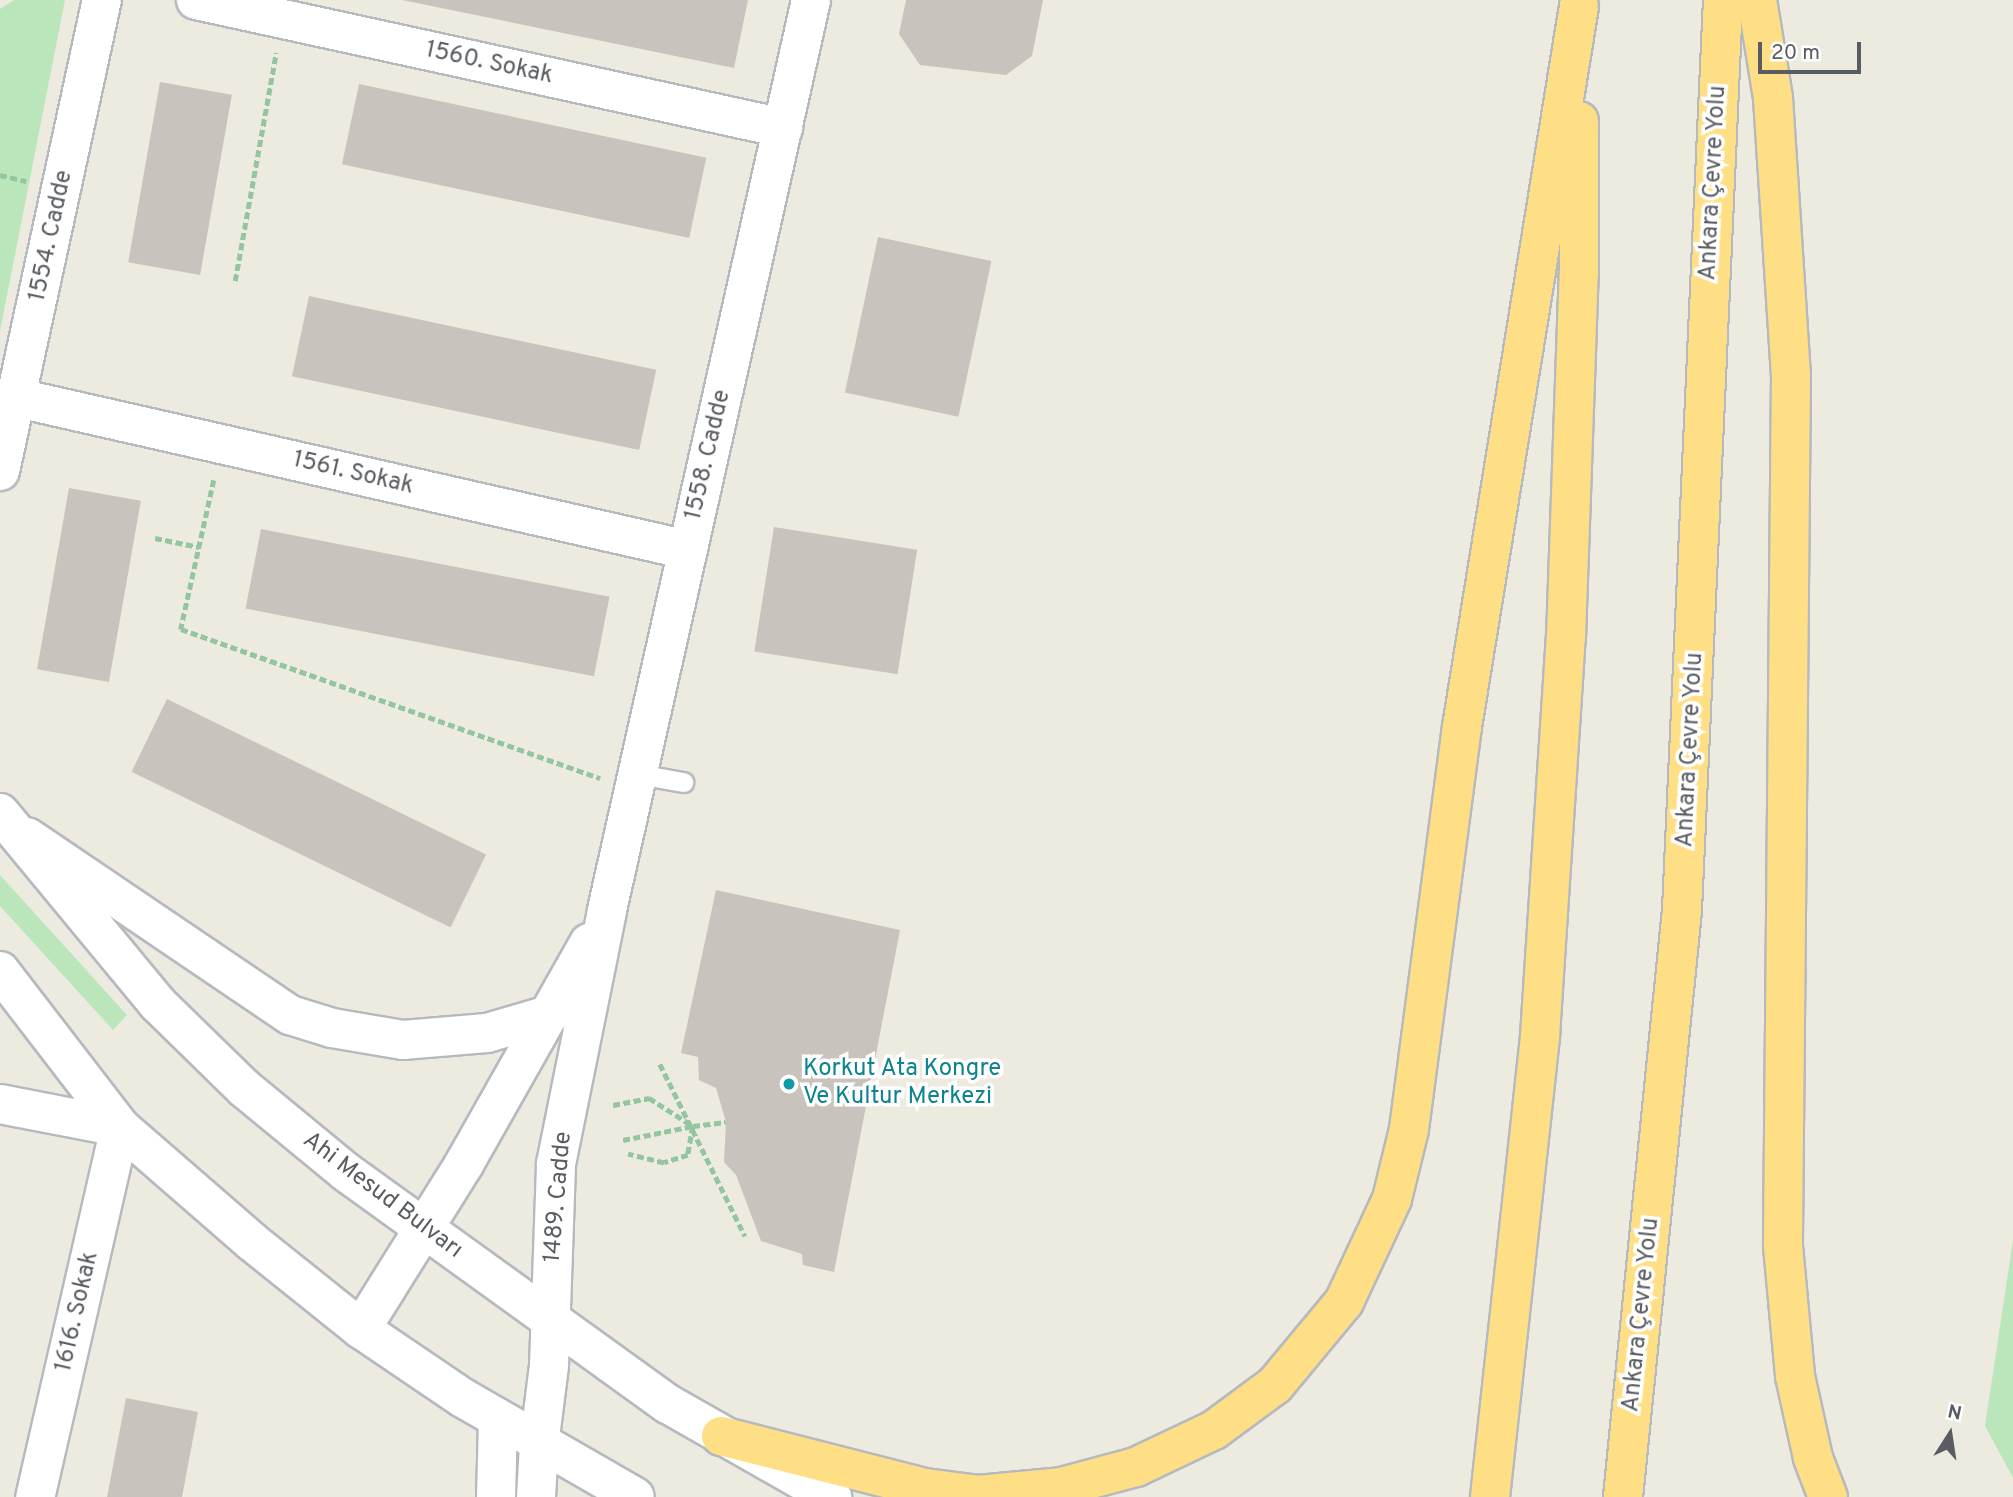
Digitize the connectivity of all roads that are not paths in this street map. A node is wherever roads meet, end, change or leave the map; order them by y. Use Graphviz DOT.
graph roads {
  1 [pos="102,0"];
  2 [pos="196,0"];
  3 [pos="811,0"];
  4 [pos="1723,0"];
  5 [pos="1757,0"];
  6 [pos="1579,3"];
  7 [pos="783,128"];
  8 [pos="18,398"];
  9 [pos="0,471"];
  10 [pos="688,550"];
  11 [pos="683,782"];
  12 [pos="636,783"];
  13 [pos="4,818"];
  14 [pos="607,910"];
  15 [pos="0,971"];
  16 [pos="549,1016"];
  17 [pos="0,1104"];
  18 [pos="120,1126"];
  19 [pos="424,1229"];
  20 [pos="550,1320"];
  21 [pos="361,1329"];
  22 [pos="498,1420"];
  23 [pos="721,1436"];
  24 [pos="539,1445"];
  25 [pos="35,1497"];
  26 [pos="496,1497"];
  27 [pos="536,1497"];
  28 [pos="635,1497"];
  29 [pos="832,1497"];
  30 [pos="1490,1497"];
  31 [pos="1623,1497"];
  32 [pos="1828,1497"];
  1 -- 8 [label="street, 1554. Cadde"];
  2 -- 7 [label="street, 1560. Sokak"];
  3 -- 7 [label="street, 1558. Cadde"];
  4 -- 31 [label="highway, Ankara Çevre Yolu"];
  5 -- 32 [label="highway"];
  6 -- 23 [label="highway"];
  6 -- 30 [label="highway"];
  7 -- 10 [label="street, 1558. Cadde"];
  8 -- 9 [label="street, 1554. Cadde"];
  8 -- 10 [label="street, 1561. Sokak"];
  10 -- 12 [label="street, 1558. Cadde"];
  11 -- 12 [label="lane"];
  12 -- 14 [label="street, 1558. Cadde"];
  13 -- 16 [label="street"];
  13 -- 19 [label="street, Ahi Mesud Bulvarı"];
  14 -- 16 [label="street"];
  14 -- 20 [label="street, 1489. Cadde"];
  15 -- 18 [label="street"];
  16 -- 19 [label="street"];
  17 -- 18 [label="street"];
  18 -- 21 [label="street"];
  18 -- 25 [label="street, 1616. Sokak"];
  19 -- 20 [label="street, Ahi Mesud Bulvarı"];
  19 -- 21 [label="street"];
  20 -- 23 [label="street, Ahi Mesud Bulvarı"];
  20 -- 24 [label="street, 1489. Cadde"];
  21 -- 22 [label="street"];
  22 -- 24 [label="street"];
  22 -- 26 [label="street"];
  23 -- 29 [label="street, Ahi Mesud Bulvarı"];
  24 -- 27 [label="street, 1489. Cadde"];
  24 -- 28 [label="street"];
}
